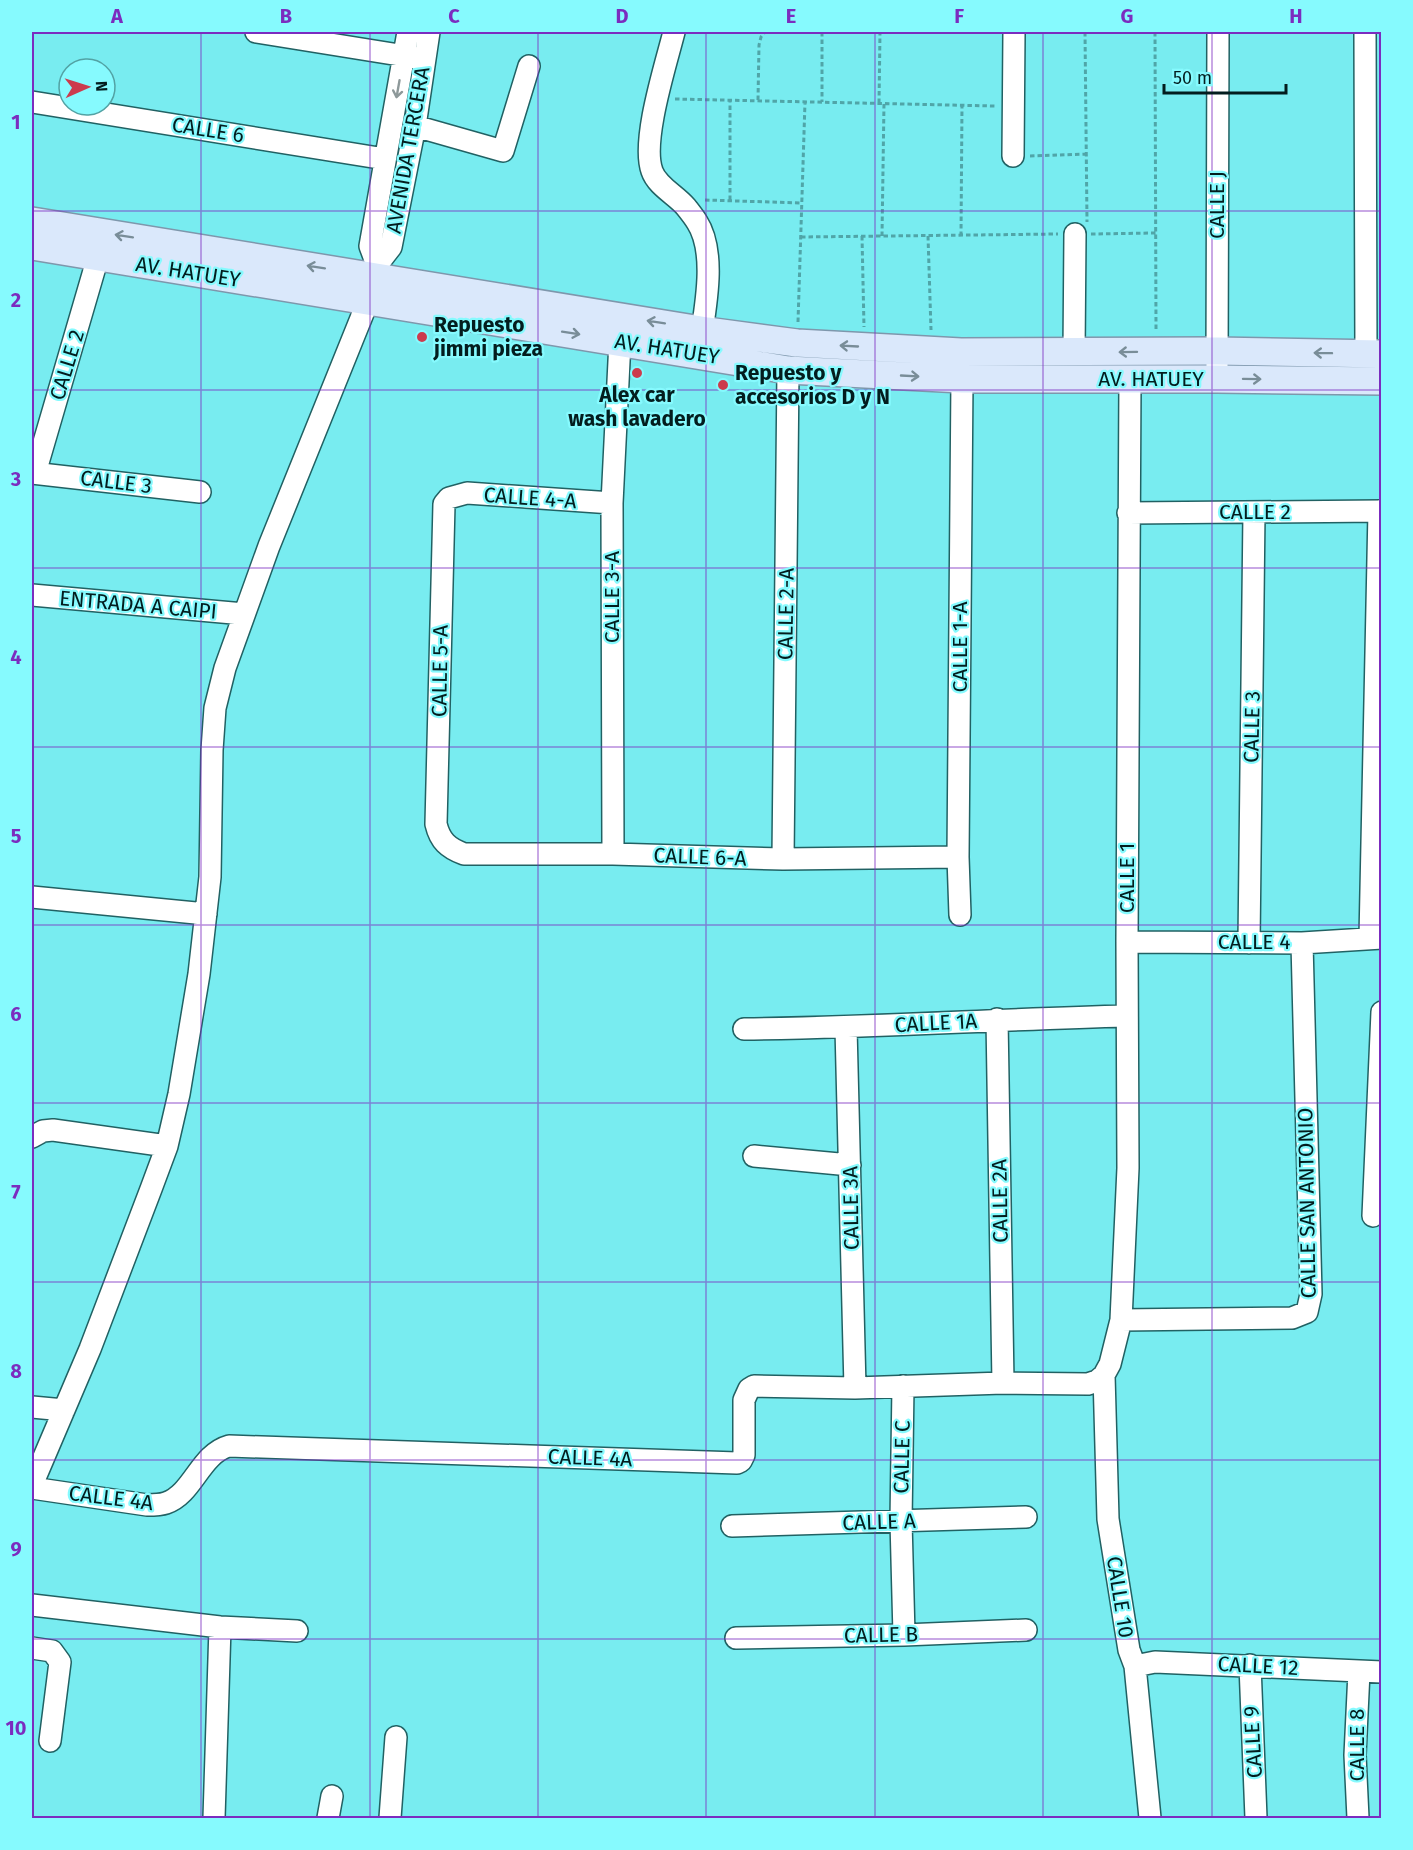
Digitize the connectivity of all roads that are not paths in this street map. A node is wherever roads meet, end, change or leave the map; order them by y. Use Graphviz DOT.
graph roads {
  1 [pos="256,32"];
  2 [pos="408,32"];
  3 [pos="429,32"];
  4 [pos="674,32"];
  5 [pos="1014,32"];
  6 [pos="1218,32"];
  7 [pos="1365,32"];
  8 [pos="414,57"];
  9 [pos="529,66"];
  10 [pos="32,102"];
  11 [pos="415,126"];
  12 [pos="1013,156"];
  13 [pos="385,159"];
  14 [pos="32,222"];
  15 [pos="1081,234"];
  16 [pos="32,246"];
  17 [pos="98,257"];
  18 [pos="373,281"];
  19 [pos="620,341"];
  20 [pos="700,342"];
  21 [pos="1217,351"];
  22 [pos="1074,353"];
  23 [pos="1374,354"];
  24 [pos="788,370"];
  25 [pos="962,379"];
  26 [pos="1130,379"];
  27 [pos="1217,379"];
  28 [pos="1382,381"];
  29 [pos="33,473"];
  30 [pos="200,492"];
  31 [pos="450,498"];
  32 [pos="612,503"];
  33 [pos="1380,511"];
  34 [pos="1254,512"];
  35 [pos="1128,513"];
  36 [pos="32,595"];
  37 [pos="244,614"];
  38 [pos="444,844"];
  39 [pos="613,854"];
  40 [pos="958,857"];
  41 [pos="783,859"];
  42 [pos="32,897"];
  43 [pos="206,914"];
  44 [pos="960,915"];
  45 [pos="1376,938"];
  46 [pos="1127,942"];
  47 [pos="1250,942"];
  48 [pos="1302,943"];
  49 [pos="1382,1012"];
  50 [pos="1127,1017"];
  51 [pos="997,1019"];
  52 [pos="846,1028"];
  53 [pos="744,1029"];
  54 [pos="32,1137"];
  55 [pos="167,1146"];
  56 [pos="754,1156"];
  57 [pos="850,1166"];
  58 [pos="1372,1216"];
  59 [pos="1121,1320"];
  60 [pos="1104,1375"];
  61 [pos="1003,1383"];
  62 [pos="903,1386"];
  63 [pos="855,1388"];
  64 [pos="32,1407"];
  65 [pos="64,1410"];
  66 [pos="32,1486"];
  67 [pos="1026,1517"];
  68 [pos="901,1521"];
  69 [pos="732,1526"];
  70 [pos="32,1605"];
  71 [pos="220,1627"];
  72 [pos="1026,1630"];
  73 [pos="297,1631"];
  74 [pos="904,1635"];
  75 [pos="736,1638"];
  76 [pos="32,1648"];
  77 [pos="1250,1665"];
  78 [pos="1135,1666"];
  79 [pos="1359,1672"];
  80 [pos="1382,1672"];
  81 [pos="396,1737"];
  82 [pos="50,1741"];
  83 [pos="332,1796"];
  84 [pos="214,1818"];
  85 [pos="328,1818"];
  86 [pos="390,1818"];
  87 [pos="1150,1818"];
  88 [pos="1256,1818"];
  89 [pos="1358,1818"];
  1 -- 8 [label="street"];
  2 -- 8 [label="street, AVENIDA TERCERA"];
  3 -- 8 [label="street, AVENIDA TERCERA"];
  4 -- 20 [label="street"];
  5 -- 12 [label="street"];
  6 -- 21 [label="street, CALLE J"];
  7 -- 23 [label="street"];
  8 -- 11 [label="street, AVENIDA TERCERA"];
  8 -- 13 [label="street, AVENIDA TERCERA, one-way"];
  9 -- 11 [label="street"];
  10 -- 13 [label="street, CALLE 6"];
  11 -- 18 [label="street, AVENIDA TERCERA"];
  13 -- 18 [label="street, AVENIDA TERCERA"];
  18 -- 14 [label="main road, AV. HATUEY, one-way"];
  15 -- 22 [label="street"];
  16 -- 17 [label="main road, AV. HATUEY"];
  17 -- 18 [label="main road, AV. HATUEY"];
  17 -- 29 [label="street, CALLE 2"];
  18 -- 19 [label="main road, AV. HATUEY, one-way"];
  20 -- 18 [label="main road, AV. HATUEY, one-way"];
  18 -- 37 [label="street"];
  19 -- 20 [label="main road, AV. HATUEY"];
  19 -- 32 [label="street, CALLE 3-A"];
  22 -- 20 [label="main road, AV. HATUEY, one-way"];
  20 -- 24 [label="main road, AV. HATUEY"];
  21 -- 22 [label="main road, AV. HATUEY, one-way"];
  23 -- 21 [label="main road, AV. HATUEY, one-way"];
  21 -- 27 [label="street, CALLE J"];
  24 -- 25 [label="main road, AV. HATUEY, one-way"];
  24 -- 41 [label="street, CALLE 2-A"];
  25 -- 26 [label="main road, AV. HATUEY"];
  25 -- 40 [label="street, CALLE 1-A"];
  26 -- 27 [label="main road, AV. HATUEY"];
  26 -- 35 [label="street, CALLE 1"];
  27 -- 28 [label="main road, AV. HATUEY, one-way"];
  29 -- 30 [label="street, CALLE 3"];
  31 -- 32 [label="street, CALLE 4-A"];
  31 -- 38 [label="street, CALLE 5-A"];
  32 -- 39 [label="street, CALLE 3-A"];
  33 -- 34 [label="street, CALLE 2"];
  33 -- 45 [label="street"];
  34 -- 35 [label="street, CALLE 2"];
  34 -- 47 [label="street, CALLE 3"];
  35 -- 46 [label="street, CALLE 1"];
  36 -- 37 [label="street, ENTRADA A CAIPI"];
  37 -- 43 [label="street"];
  38 -- 39 [label="street, CALLE 6-A"];
  39 -- 41 [label="street, CALLE 6-A"];
  40 -- 41 [label="street, CALLE 6-A"];
  40 -- 44 [label="street, CALLE 1-A"];
  42 -- 43 [label="street"];
  43 -- 55 [label="street"];
  45 -- 48 [label="street, CALLE 4"];
  46 -- 47 [label="street, CALLE 4"];
  46 -- 50 [label="street, CALLE 1"];
  47 -- 48 [label="street, CALLE 4"];
  48 -- 59 [label="street, CALLE SAN ANTONIO"];
  49 -- 58 [label="street"];
  50 -- 51 [label="street, CALLE 1A"];
  50 -- 59 [label="street, CALLE 1"];
  51 -- 52 [label="street, CALLE 1A"];
  51 -- 61 [label="street, CALLE 2A"];
  52 -- 53 [label="street, CALLE 1A"];
  52 -- 57 [label="street, CALLE 3A"];
  54 -- 55 [label="street"];
  55 -- 65 [label="street"];
  56 -- 57 [label="street"];
  57 -- 63 [label="street, CALLE 3A"];
  59 -- 60 [label="street, CALLE 1"];
  60 -- 61 [label="street, CALLE 4A"];
  60 -- 78 [label="street, CALLE 10"];
  61 -- 62 [label="street, CALLE 4A"];
  62 -- 63 [label="street, CALLE 4A"];
  62 -- 68 [label="street, CALLE C"];
  63 -- 66 [label="street, CALLE 4A"];
  64 -- 65 [label="street"];
  65 -- 66 [label="street"];
  67 -- 68 [label="street, CALLE A"];
  68 -- 69 [label="street, CALLE A"];
  68 -- 74 [label="street, CALLE C"];
  70 -- 71 [label="street"];
  71 -- 73 [label="street"];
  71 -- 84 [label="street"];
  72 -- 74 [label="street, CALLE B"];
  74 -- 75 [label="street, CALLE B"];
  76 -- 82 [label="street"];
  77 -- 78 [label="street, CALLE 12"];
  77 -- 79 [label="street, CALLE 12"];
  77 -- 88 [label="street, CALLE 9"];
  78 -- 87 [label="street, CALLE 10"];
  79 -- 80 [label="street, CALLE 12"];
  79 -- 89 [label="street, CALLE 8"];
  81 -- 86 [label="street"];
  83 -- 85 [label="street"];
}
